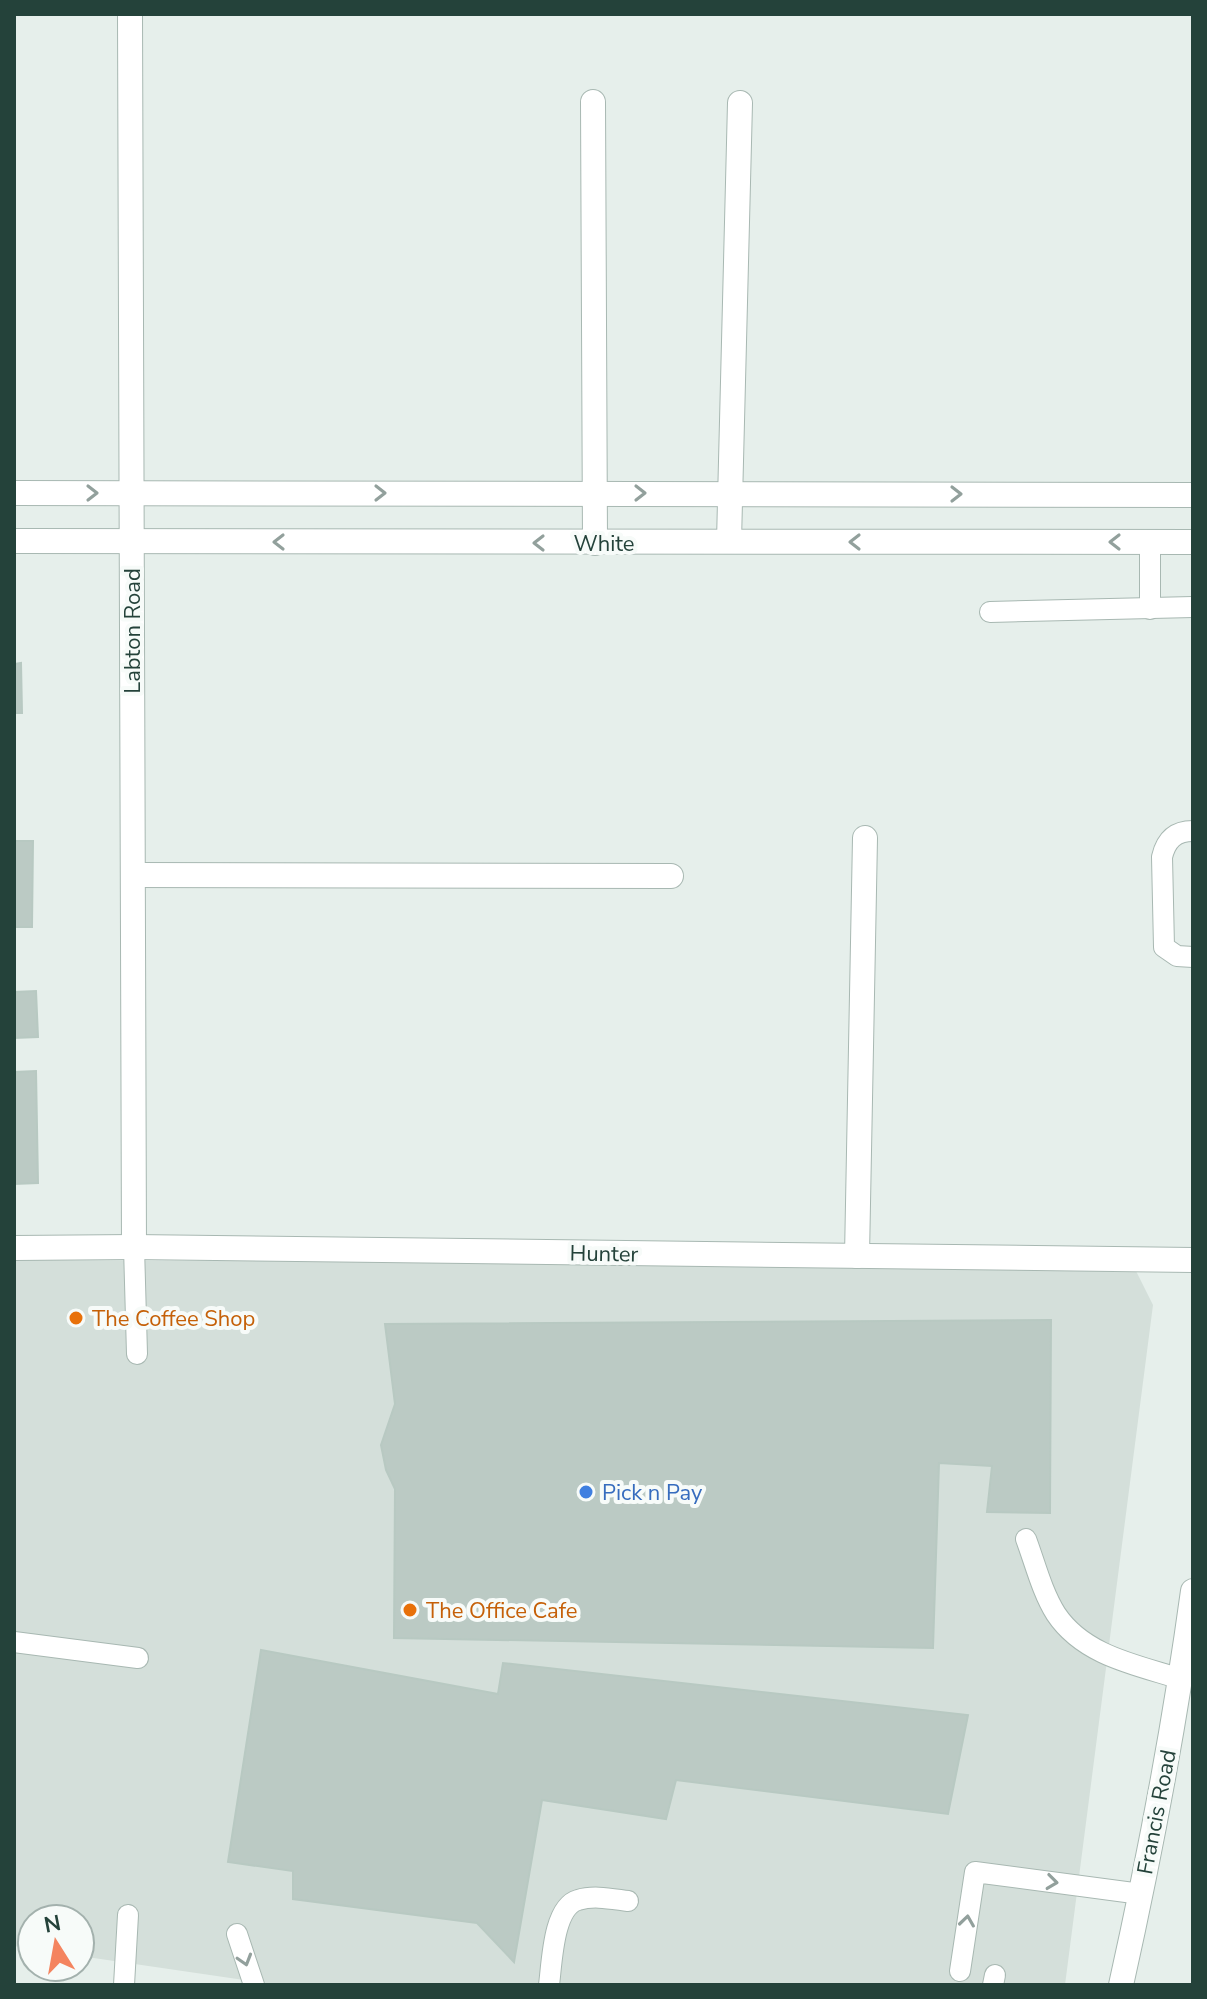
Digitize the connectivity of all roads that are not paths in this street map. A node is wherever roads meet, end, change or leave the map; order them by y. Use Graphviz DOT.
graph roads {
  1 [pos="130,14"];
  2 [pos="593,102"];
  3 [pos="740,103"];
  4 [pos="14,493"];
  5 [pos="597,493"];
  6 [pos="730,493"];
  7 [pos="131,494"];
  8 [pos="1193,495"];
  9 [pos="14,541"];
  10 [pos="729,541"];
  11 [pos="132,542"];
  12 [pos="1150,542"];
  13 [pos="1193,542"];
  14 [pos="595,543"];
  15 [pos="1193,607"];
  16 [pos="1150,609"];
  17 [pos="990,612"];
  18 [pos="1193,831"];
  19 [pos="865,838"];
  20 [pos="133,875"];
  21 [pos="671,876"];
  22 [pos="1193,957"];
  23 [pos="134,1247"];
  24 [pos="14,1248"];
  25 [pos="857,1256"];
  26 [pos="1193,1260"];
  27 [pos="137,1354"];
  28 [pos="1026,1539"];
  29 [pos="1193,1591"];
  30 [pos="14,1642"];
  31 [pos="138,1658"];
  32 [pos="1181,1679"];
  33 [pos="1141,1894"];
  34 [pos="628,1901"];
  35 [pos="128,1915"];
  36 [pos="237,1934"];
  37 [pos="960,1971"];
  38 [pos="124,1985"];
  39 [pos="254,1985"];
  40 [pos="549,1985"];
  41 [pos="1121,1985"];
  1 -- 7 [label="street, Labton Road"];
  2 -- 5 [label="street"];
  3 -- 6 [label="street"];
  4 -- 7 [label="street, one-way"];
  5 -- 6 [label="street, one-way"];
  7 -- 5 [label="street, one-way"];
  5 -- 14 [label="street"];
  6 -- 8 [label="street, one-way"];
  6 -- 10 [label="street"];
  7 -- 11 [label="street, Labton Road"];
  9 -- 11 [label="street, White"];
  12 -- 10 [label="street, White, one-way"];
  10 -- 14 [label="street, White"];
  14 -- 11 [label="street, White, one-way"];
  11 -- 20 [label="street, Labton Road"];
  12 -- 13 [label="street, White"];
  12 -- 16 [label="lane"];
  15 -- 16 [label="lane"];
  16 -- 17 [label="lane"];
  18 -- 22 [label="lane"];
  19 -- 25 [label="street"];
  20 -- 21 [label="street"];
  20 -- 23 [label="street, Labton Road"];
  23 -- 24 [label="street, Hunter"];
  23 -- 25 [label="street, Hunter"];
  23 -- 27 [label="lane"];
  25 -- 26 [label="street, Hunter"];
  28 -- 32 [label="lane"];
  29 -- 32 [label="street, Francis Road"];
  30 -- 31 [label="lane"];
  32 -- 33 [label="street, Francis Road"];
  37 -- 33 [label="lane, one-way"];
  33 -- 41 [label="street, Francis Road"];
  34 -- 40 [label="lane"];
  35 -- 38 [label="lane"];
  36 -- 39 [label="lane, one-way"];
}
